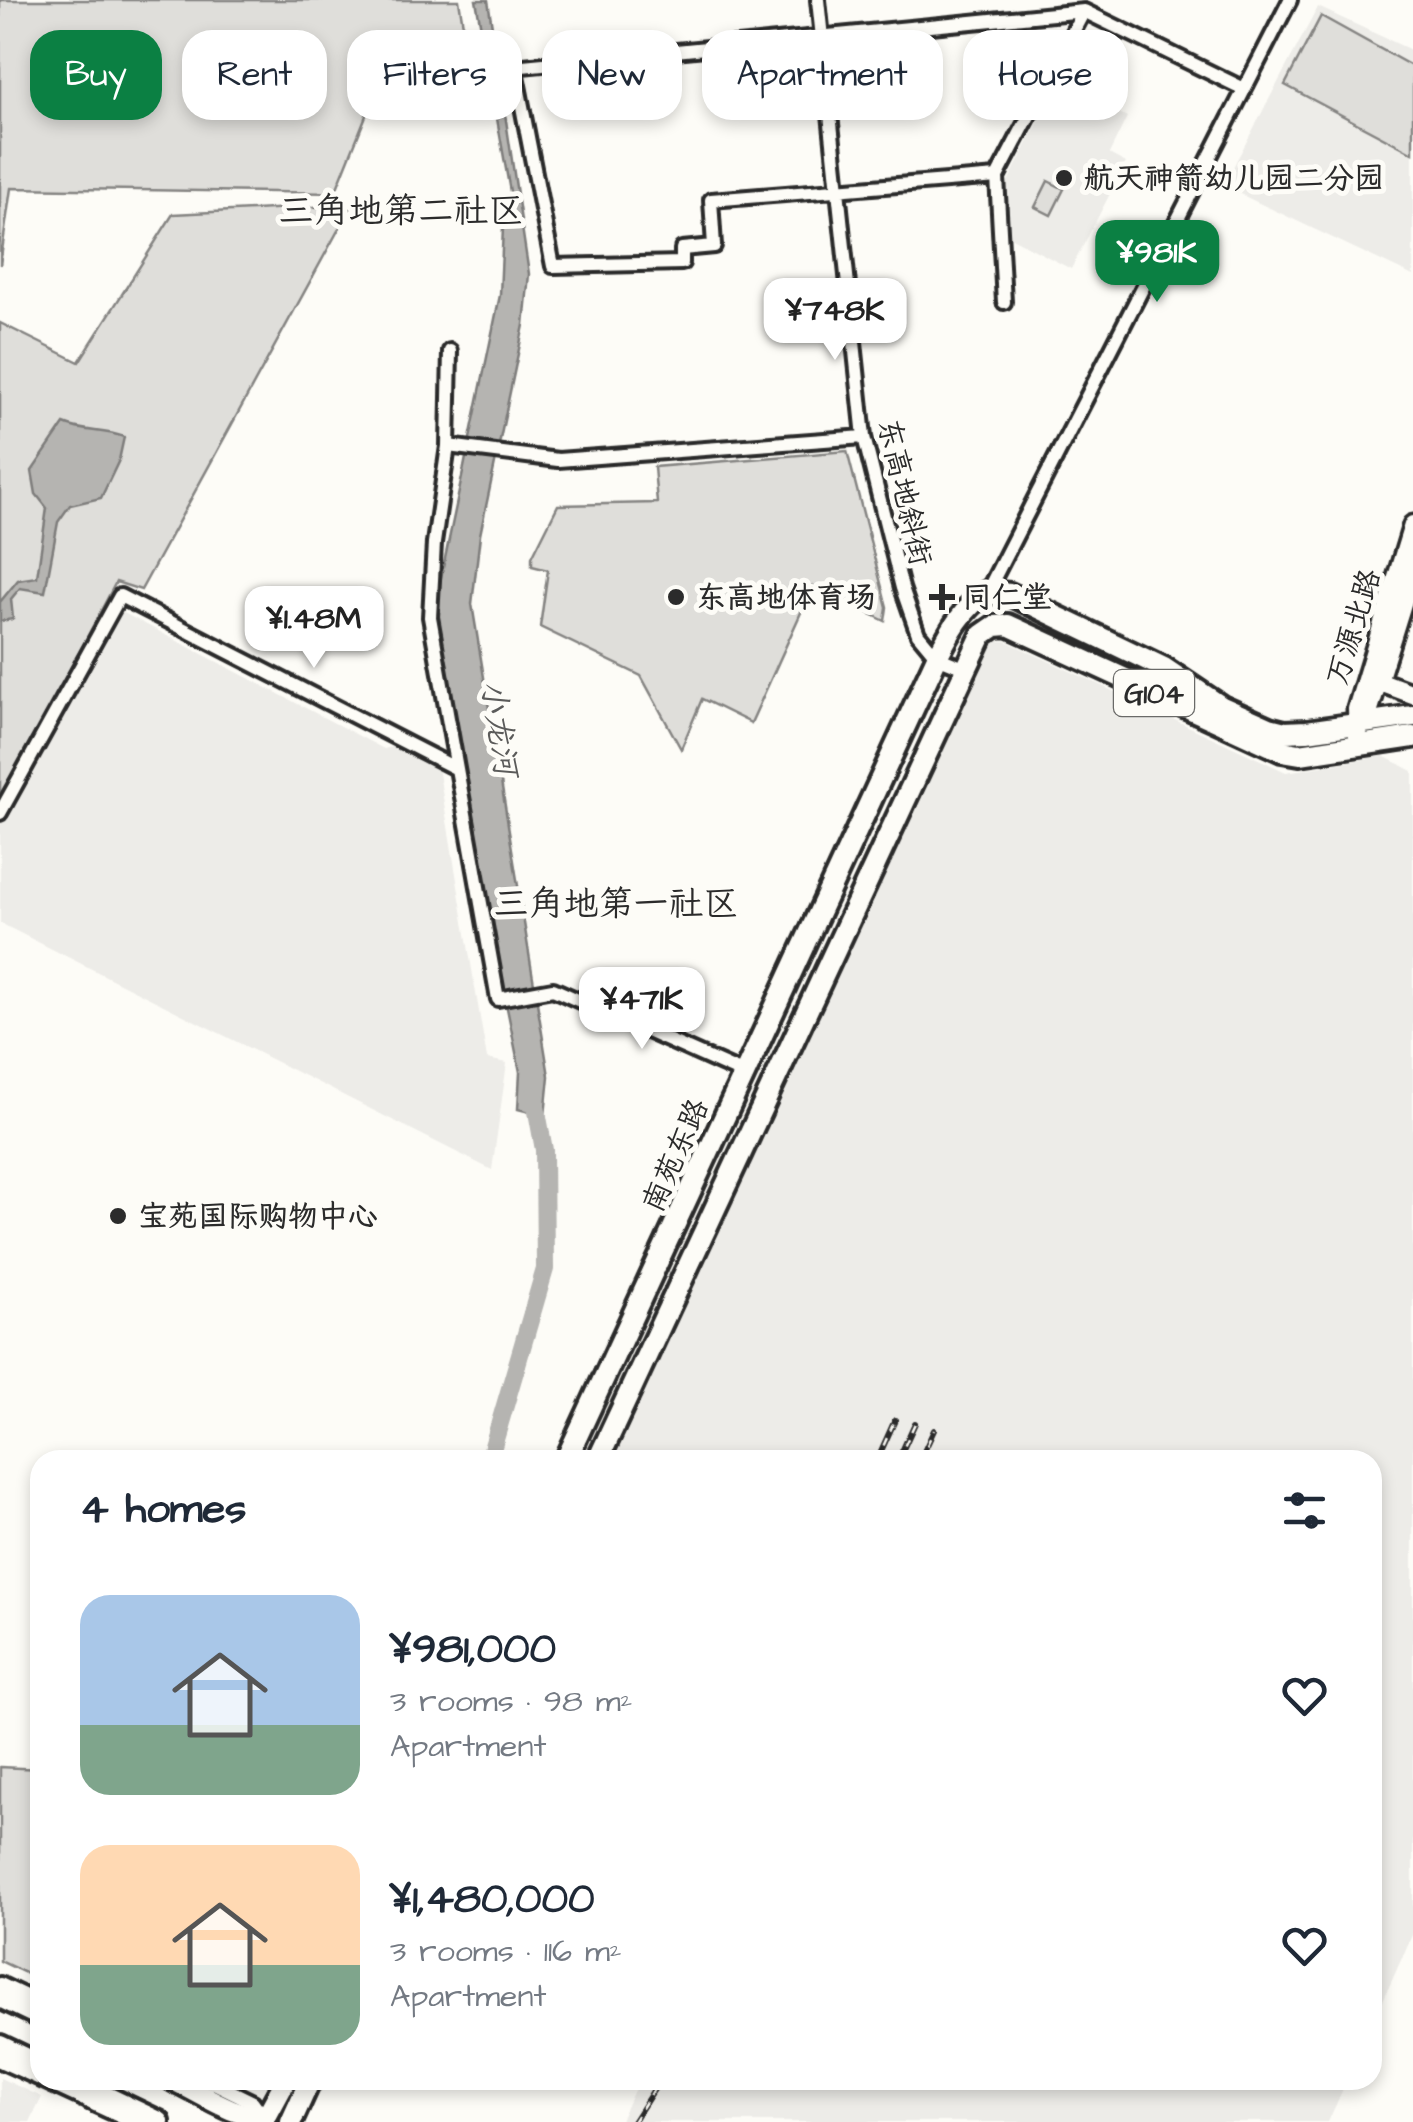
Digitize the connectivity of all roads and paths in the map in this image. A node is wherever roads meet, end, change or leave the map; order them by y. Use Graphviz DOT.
graph roads {
  1 [pos="818,0"];
  2 [pos="1290,0"];
  3 [pos="1084,11"];
  4 [pos="821,30"];
  5 [pos="876,30"];
  6 [pos="702,47"];
  7 [pos="522,64"];
  8 [pos="1244,89"];
  9 [pos="522,118"];
  10 [pos="830,120"];
  11 [pos="997,176"];
  12 [pos="838,190"];
  13 [pos="1004,302"];
  14 [pos="450,351"];
  15 [pos="864,436"];
  16 [pos="453,446"];
  17 [pos="1413,525"];
  18 [pos="1413,568"];
  19 [pos="987,592"];
  20 [pos="937,656"];
  21 [pos="964,668"];
  22 [pos="1378,681"];
  23 [pos="1413,694"];
  24 [pos="1413,716"];
  25 [pos="1360,723"];
  26 [pos="1413,737"];
  27 [pos="1364,745"];
  28 [pos="457,769"];
  29 [pos="0,813"];
  30 [pos="744,1074"];
  31 [pos="571,1450"];
  32 [pos="603,1450"];
  33 [pos="0,1984"];
  34 [pos="0,1997"];
  35 [pos="30,1998"];
  36 [pos="30,2011"];
  37 [pos="0,2046"];
  38 [pos="30,2060"];
  39 [pos="0,2061"];
  40 [pos="30,2075"];
  41 [pos="63,2090"];
  42 [pos="93,2090"];
  43 [pos="194,2090"];
  44 [pos="228,2090"];
  45 [pos="281,2090"];
  46 [pos="305,2090"];
  47 [pos="266,2120"];
  48 [pos="132,2122"];
  49 [pos="159,2122"];
  50 [pos="291,2122"];
  1 -- 4 [label="street, 东高地斜街"];
  2 -- 8 [label="street"];
  3 -- 5 [label="street"];
  3 -- 8 [label="street"];
  3 -- 11 [label="street"];
  6 -- 7 [label="street"];
  8 -- 19 [label="street"];
  9 -- 12 [label="street"];
  10 -- 12 [label="street, 东高地斜街"];
  11 -- 12 [label="street"];
  11 -- 13 [label="street"];
  12 -- 15 [label="street, 东高地斜街"];
  14 -- 16 [label="street"];
  15 -- 16 [label="street"];
  15 -- 20 [label="street, 东高地斜街"];
  16 -- 28 [label="street"];
  17 -- 25 [label="main road, 万源北路"];
  18 -- 22 [label="main road, 万源北路"];
  19 -- 20 [label="highway, 南苑东路"];
  19 -- 25 [label="highway, G104"];
  20 -- 21 [label="street"];
  20 -- 30 [label="highway, 南苑东路"];
  21 -- 27 [label="highway, G104"];
  21 -- 32 [label="highway, 南苑东路 / G104"];
  22 -- 23 [label="main road"];
  22 -- 25 [label="main road, 万源北路"];
  24 -- 25 [label="highway, G104"];
  25 -- 27 [label="main road"];
  26 -- 27 [label="highway, G104"];
  28 -- 29 [label="street"];
  28 -- 30 [label="street"];
  30 -- 31 [label="highway, 南苑东路"];
  33 -- 35 [label="street"];
  34 -- 36 [label="highway"];
  37 -- 38 [label="highway"];
  39 -- 40 [label="street"];
  41 -- 48 [label="street"];
  42 -- 49 [label="highway"];
  43 -- 47 [label="highway"];
  44 -- 47 [label="street"];
  45 -- 47 [label="highway"];
  46 -- 50 [label="highway"];
}
